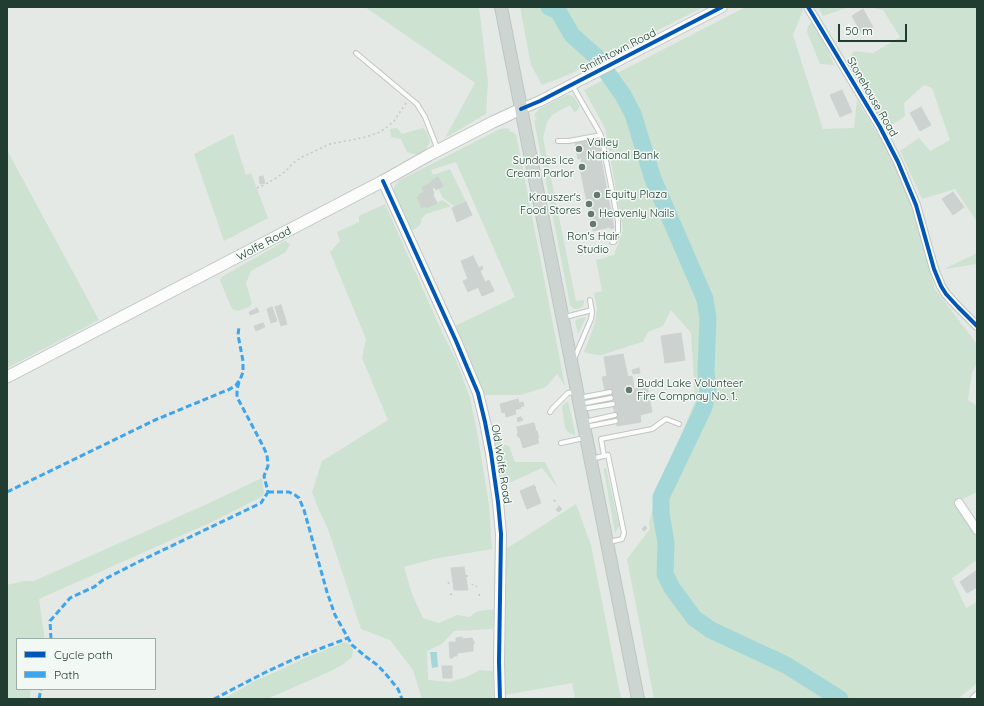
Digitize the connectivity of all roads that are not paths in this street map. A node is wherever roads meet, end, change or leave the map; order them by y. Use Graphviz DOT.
graph roads {
  1 [pos="501,7"];
  2 [pos="722,7"];
  3 [pos="808,7"];
  4 [pos="356,53"];
  5 [pos="572,85"];
  6 [pos="521,110"];
  7 [pos="602,135"];
  8 [pos="558,141"];
  9 [pos="438,150"];
  10 [pos="383,181"];
  11 [pos="612,242"];
  12 [pos="590,300"];
  13 [pos="592,310"];
  14 [pos="562,317"];
  15 [pos="977,326"];
  16 [pos="572,364"];
  17 [pos="7,377"];
  18 [pos="610,392"];
  19 [pos="611,398"];
  20 [pos="579,401"];
  21 [pos="613,404"];
  22 [pos="550,412"];
  23 [pos="615,415"];
  24 [pos="616,421"];
  25 [pos="679,424"];
  26 [pos="584,429"];
  27 [pos="561,443"];
  28 [pos="604,456"];
  29 [pos="590,459"];
  30 [pos="959,503"];
  31 [pos="977,530"];
  32 [pos="607,543"];
  33 [pos="977,696"];
  34 [pos="500,699"];
  35 [pos="638,699"];
  36 [pos="974,699"];
  1 -- 6 [label="main road"];
  2 -- 5 [label="street, Smithtown Road"];
  3 -- 15 [label="street, Stonehouse Road"];
  4 -- 9 [label="lane"];
  5 -- 6 [label="street, Smithtown Road"];
  5 -- 7 [label="lane"];
  6 -- 9 [label="main road, Wolfe Road"];
  6 -- 14 [label="main road"];
  7 -- 8 [label="lane"];
  7 -- 11 [label="lane"];
  9 -- 10 [label="main road, Wolfe Road"];
  10 -- 17 [label="main road, Wolfe Road"];
  10 -- 34 [label="street, Old Wolfe Road"];
  12 -- 13 [label="lane"];
  13 -- 14 [label="lane"];
  13 -- 16 [label="lane"];
  14 -- 16 [label="main road"];
  16 -- 20 [label="main road"];
  18 -- 20 [label="lane"];
  19 -- 20 [label="lane"];
  20 -- 21 [label="lane"];
  20 -- 22 [label="lane"];
  20 -- 26 [label="main road"];
  23 -- 26 [label="lane"];
  24 -- 26 [label="lane"];
  25 -- 28 [label="lane"];
  26 -- 27 [label="lane"];
  26 -- 29 [label="main road"];
  28 -- 29 [label="lane"];
  28 -- 32 [label="lane"];
  29 -- 32 [label="main road"];
  30 -- 31 [label="street"];
  32 -- 35 [label="main road"];
  33 -- 36 [label="street"];
}
